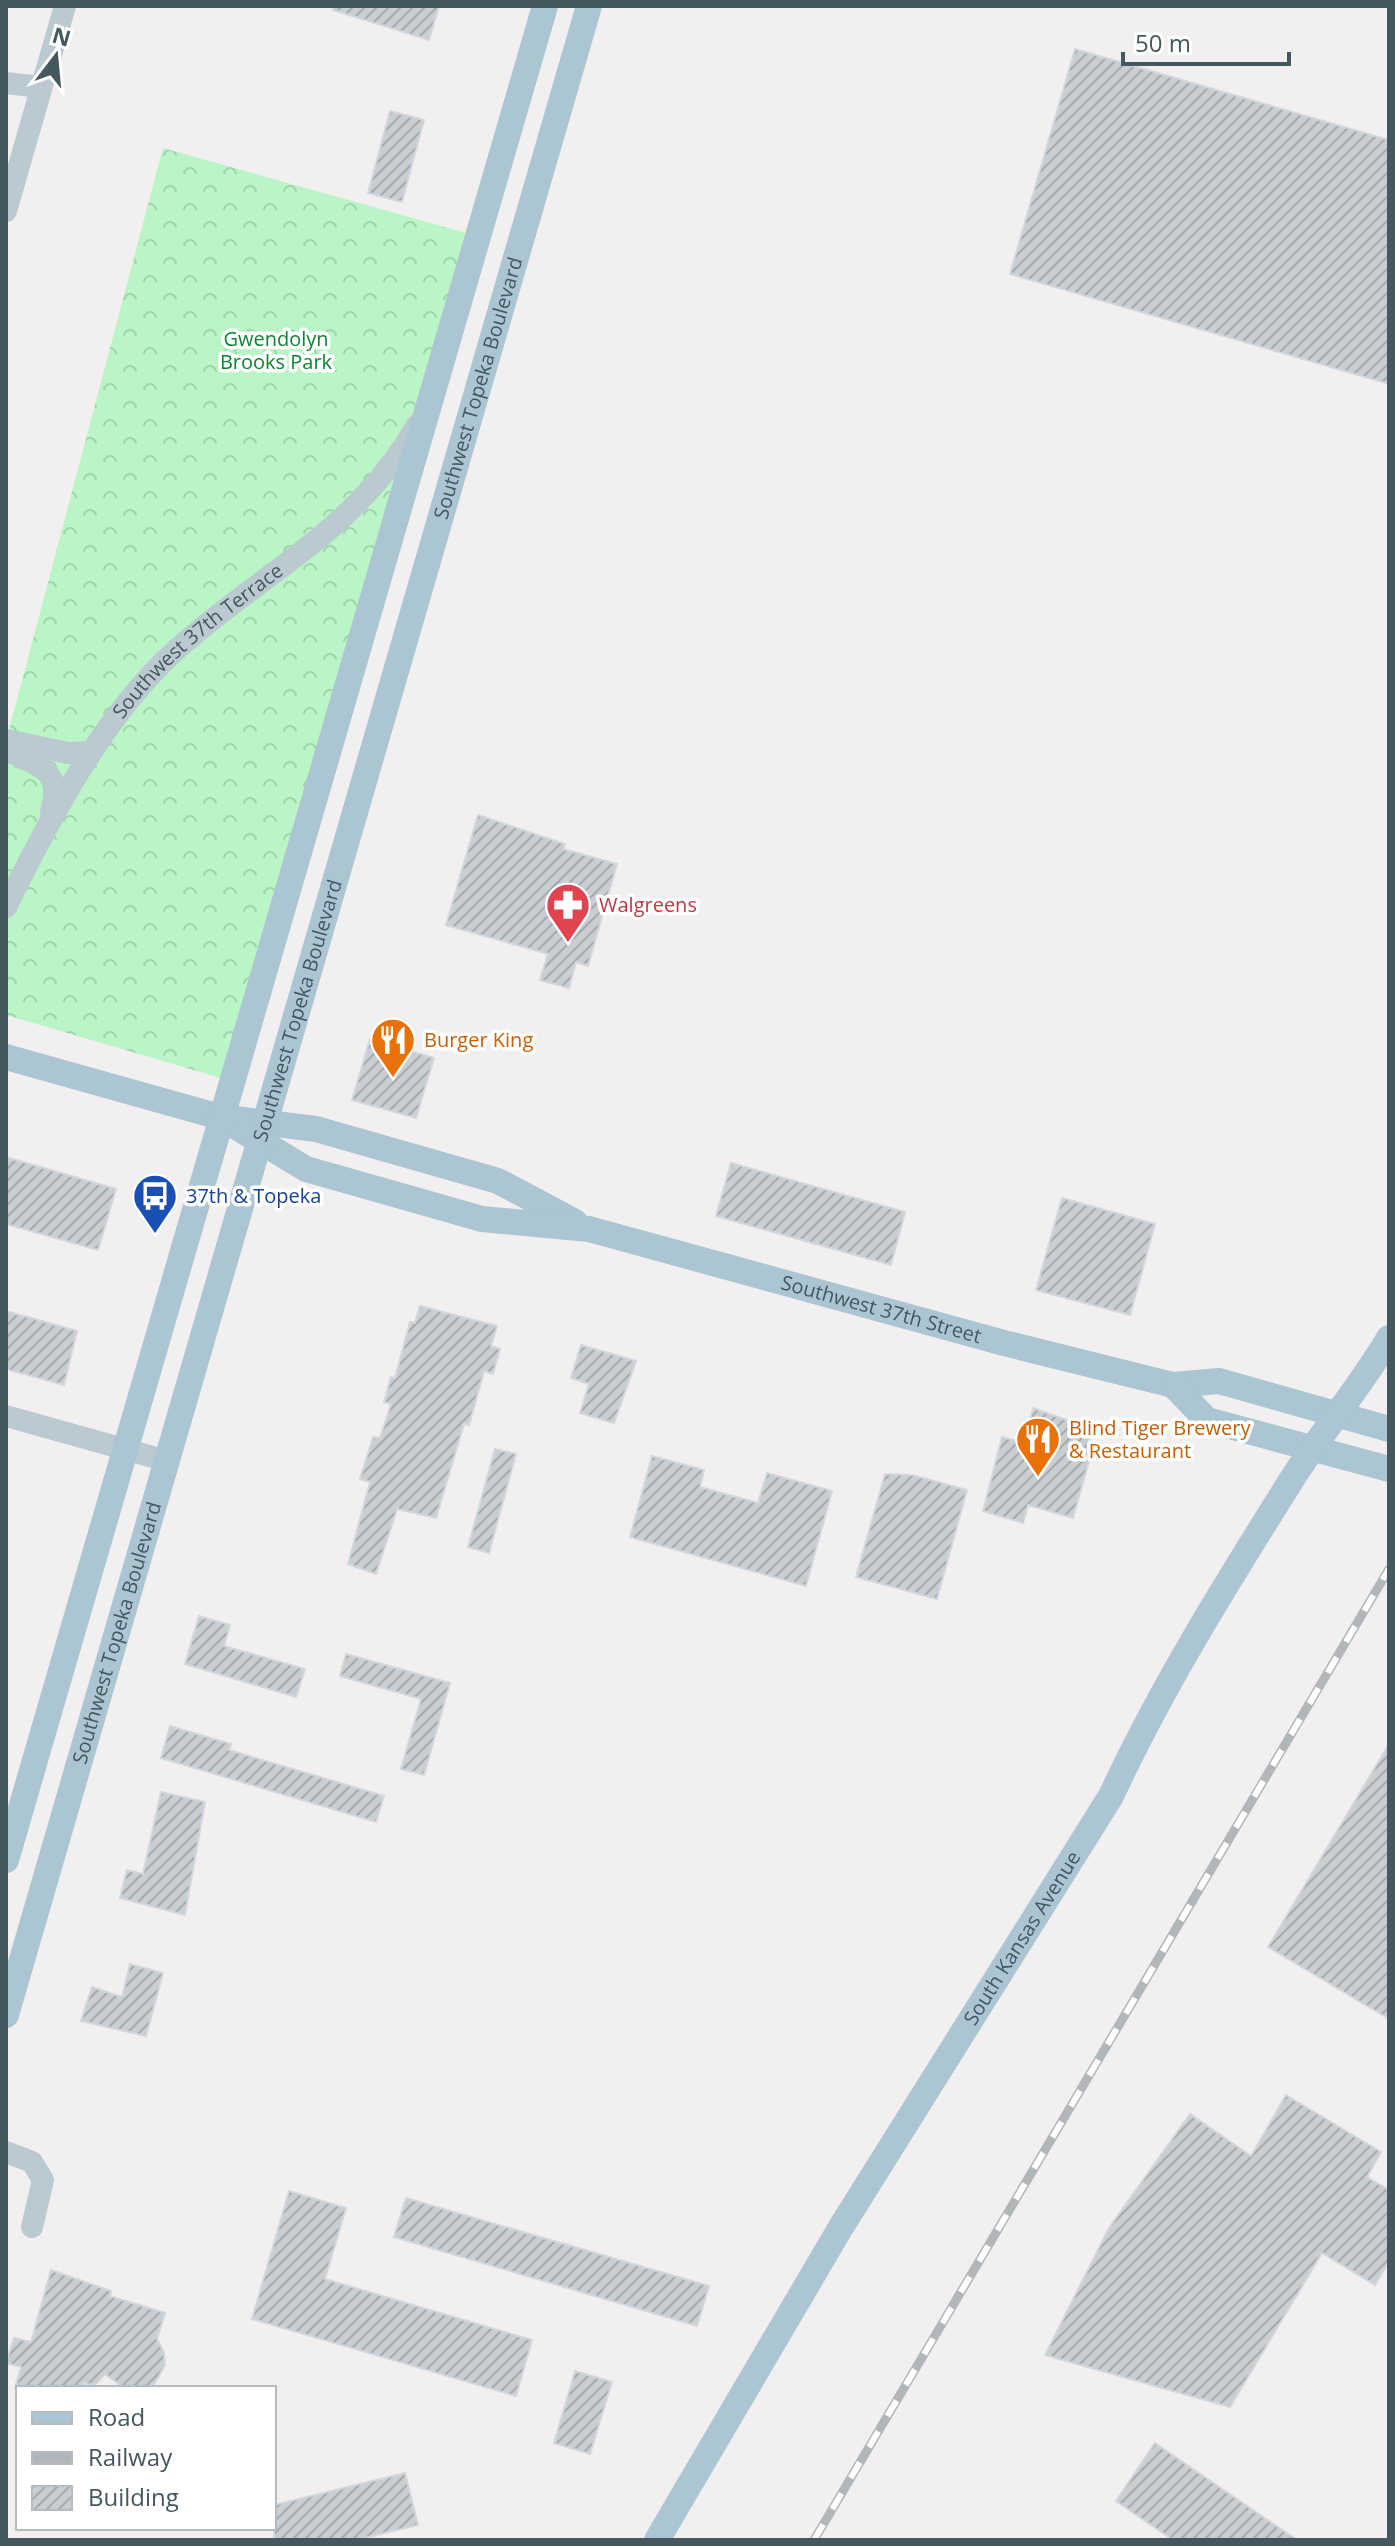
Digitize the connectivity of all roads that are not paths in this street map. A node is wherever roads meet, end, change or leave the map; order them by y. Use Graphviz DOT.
graph roads {
  1 [pos="65,6"];
  2 [pos="545,6"];
  3 [pos="589,6"];
  4 [pos="6,83"];
  5 [pos="41,87"];
  6 [pos="6,211"];
  7 [pos="427,407"];
  8 [pos="6,740"];
  9 [pos="6,750"];
  10 [pos="91,752"];
  11 [pos="45,837"];
  12 [pos="6,907"];
  13 [pos="6,1057"];
  14 [pos="220,1117"];
  15 [pos="261,1132"];
  16 [pos="589,1229"];
  17 [pos="1389,1338"];
  18 [pos="1173,1385"];
  19 [pos="1338,1415"];
  20 [pos="6,1416"];
  21 [pos="1389,1429"];
  22 [pos="125,1450"];
  23 [pos="1312,1450"];
  24 [pos="167,1461"];
  25 [pos="1389,1469"];
  26 [pos="6,1860"];
  27 [pos="6,2015"];
  28 [pos="6,2152"];
  29 [pos="32,2227"];
  30 [pos="657,2540"];
  1 -- 5 [label="street"];
  2 -- 7 [label="main road, Southwest Topeka Boulevard"];
  3 -- 15 [label="main road, Southwest Topeka Boulevard"];
  4 -- 5 [label="street"];
  5 -- 6 [label="street"];
  7 -- 10 [label="street, Southwest 37th Terrace"];
  7 -- 14 [label="main road, Southwest Topeka Boulevard"];
  8 -- 10 [label="street"];
  9 -- 11 [label="street"];
  10 -- 11 [label="street, Southwest 37th Terrace"];
  11 -- 12 [label="street, Southwest 37th Terrace"];
  13 -- 14 [label="main road, Southwest 37th Street"];
  14 -- 15 [label="main road, Southwest 37th Street"];
  14 -- 22 [label="main road, Southwest Topeka Boulevard"];
  15 -- 16 [label="main road, Southwest 37th Street"];
  15 -- 16 [label="main road, Southwest 37th Street"];
  15 -- 24 [label="main road, Southwest Topeka Boulevard"];
  16 -- 18 [label="main road, Southwest 37th Street"];
  17 -- 19 [label="main road, South Kansas Avenue"];
  18 -- 19 [label="main road, Southwest 37th Street"];
  18 -- 23 [label="main road"];
  19 -- 21 [label="main road, Southwest 37th Street"];
  19 -- 23 [label="main road, South Kansas Avenue"];
  20 -- 22 [label="street"];
  22 -- 24 [label="street"];
  22 -- 26 [label="main road, Southwest Topeka Boulevard"];
  23 -- 25 [label="main road"];
  23 -- 30 [label="main road, South Kansas Avenue"];
  24 -- 27 [label="main road, Southwest Topeka Boulevard"];
  28 -- 29 [label="street"];
}
